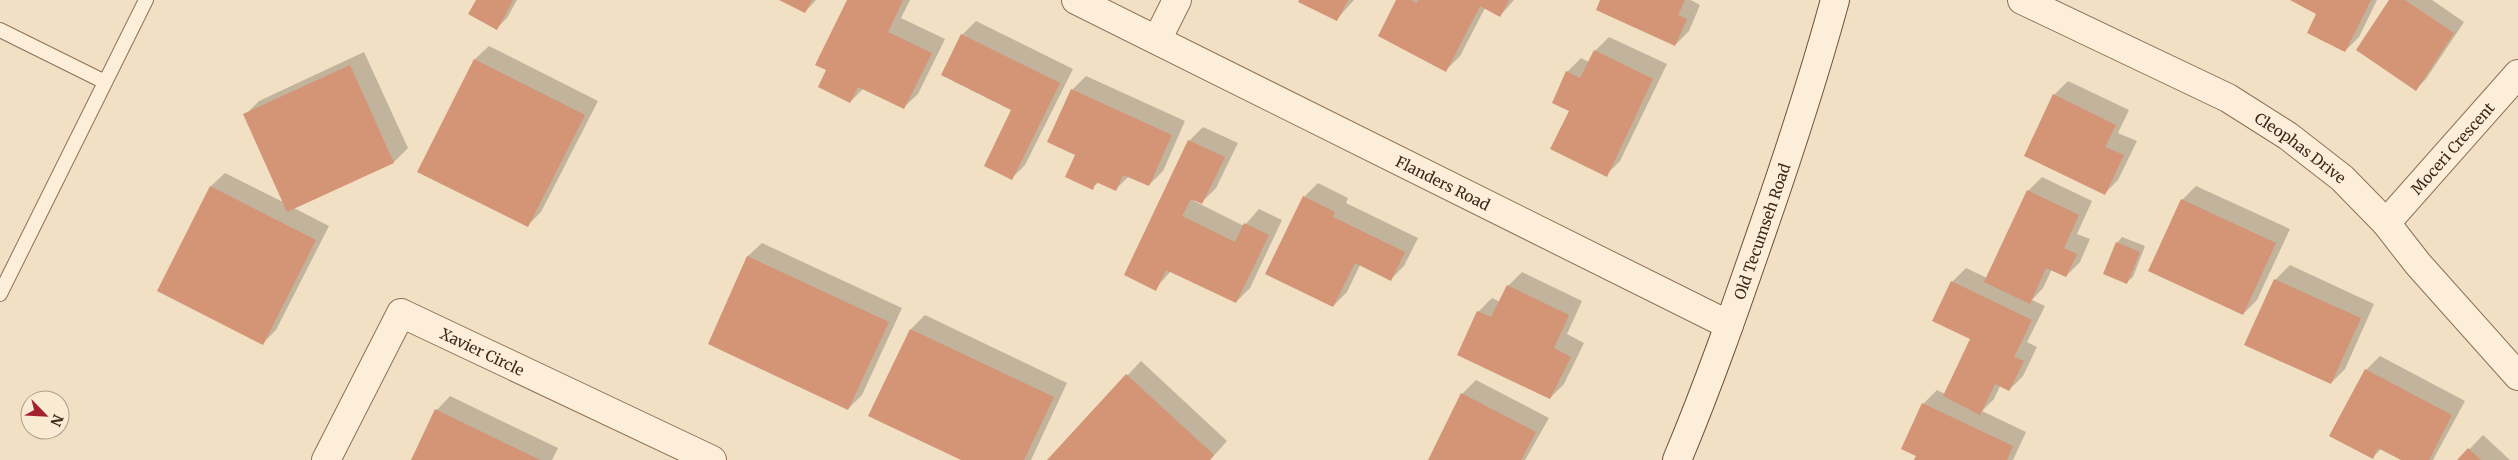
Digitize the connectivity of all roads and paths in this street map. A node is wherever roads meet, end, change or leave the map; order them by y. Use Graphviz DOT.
graph roads {
  1 [pos="146,0"];
  2 [pos="1076,0"];
  3 [pos="1177,0"];
  4 [pos="1835,0"];
  5 [pos="2022,0"];
  6 [pos="0,30"];
  7 [pos="1157,40"];
  8 [pos="2518,74"];
  9 [pos="105,82"];
  10 [pos="2386,223"];
  11 [pos="0,294"];
  12 [pos="1728,325"];
  13 [pos="2518,376"];
  14 [pos="326,460"];
  15 [pos="712,460"];
  16 [pos="1677,460"];
  1 -- 9 [label="lane"];
  2 -- 7 [label="street, Flanders Road"];
  3 -- 7 [label="street"];
  4 -- 12 [label="street, Old Tecumseh Road"];
  5 -- 10 [label="street, Cleophas Drive"];
  6 -- 9 [label="lane"];
  7 -- 12 [label="street, Flanders Road"];
  8 -- 10 [label="street, Moceri Crescent"];
  9 -- 11 [label="lane"];
  10 -- 13 [label="street, Cleophas Drive"];
  12 -- 16 [label="street, Old Tecumseh Road"];
  14 -- 15 [label="street, Xavier Circle"];
}
